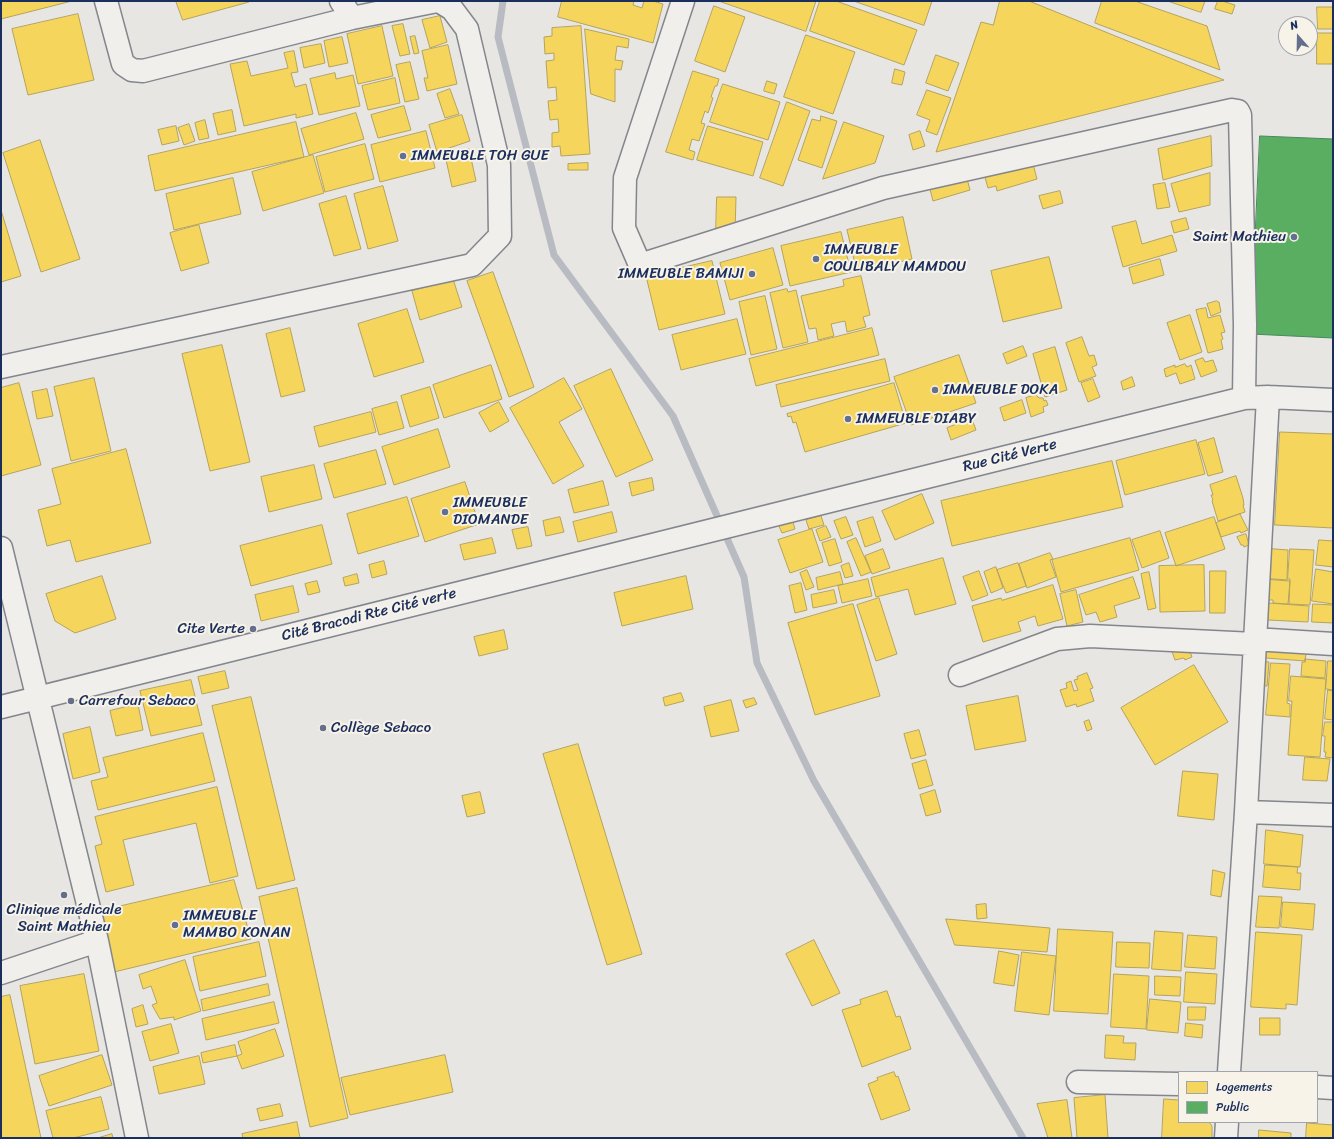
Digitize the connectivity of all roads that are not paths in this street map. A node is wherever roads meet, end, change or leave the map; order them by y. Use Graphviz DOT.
graph roads {
  1 [pos="106,1"];
  2 [pos="438,1"];
  3 [pos="683,1"];
  4 [pos="347,10"];
  5 [pos="1,367"];
  6 [pos="1268,397"];
  7 [pos="1244,398"];
  8 [pos="1333,400"];
  9 [pos="701,532"];
  10 [pos="1,548"];
  11 [pos="1254,642"];
  12 [pos="1333,644"];
  13 [pos="960,675"];
  14 [pos="37,698"];
  15 [pos="1,707"];
  16 [pos="1246,812"];
  17 [pos="1333,815"];
  18 [pos="97,941"];
  19 [pos="1,973"];
  20 [pos="1229,1071"];
  21 [pos="1078,1082"];
  22 [pos="1178,1084"];
  23 [pos="1318,1087"];
  24 [pos="1333,1088"];
  25 [pos="1227,1123"];
  26 [pos="137,1138"];
  27 [pos="1226,1138"];
  1 -- 4 [label="street"];
  2 -- 4 [label="street"];
  2 -- 5 [label="street"];
  3 -- 7 [label="street"];
  6 -- 7 [label="street, Rue Cité Verte"];
  6 -- 8 [label="street, Rue Cité Verte"];
  6 -- 11 [label="street"];
  7 -- 9 [label="street, Rue Cité Verte"];
  9 -- 14 [label="street, Cité Bracodi Rte Cité verte"];
  10 -- 14 [label="street"];
  11 -- 12 [label="street"];
  11 -- 13 [label="street"];
  11 -- 16 [label="street"];
  14 -- 15 [label="street, Cité Bracodi Rte Cité verte"];
  14 -- 18 [label="street"];
  16 -- 17 [label="street"];
  16 -- 20 [label="street"];
  18 -- 19 [label="street"];
  18 -- 26 [label="street"];
  21 -- 22 [label="street"];
  23 -- 24 [label="street"];
  25 -- 27 [label="street"];
}
